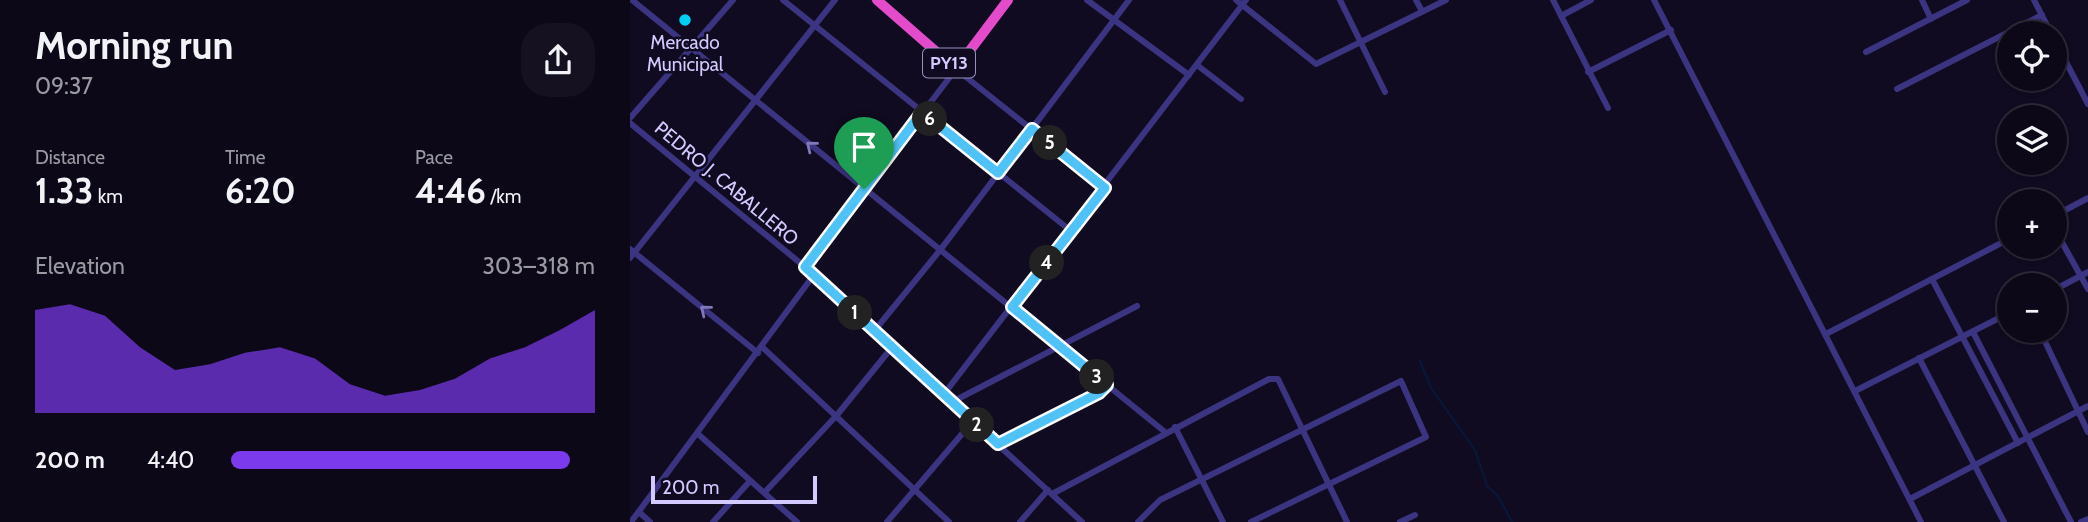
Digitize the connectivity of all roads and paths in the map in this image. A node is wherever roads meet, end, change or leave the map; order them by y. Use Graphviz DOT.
graph roads {
  1 [pos="632,0"];
  2 [pos="733,0"];
  3 [pos="783,0"];
  4 [pos="835,0"];
  5 [pos="877,0"];
  6 [pos="1008,0"];
  7 [pos="1087,0"];
  8 [pos="1129,0"];
  9 [pos="1340,0"];
  10 [pos="1416,0"];
  11 [pos="1446,0"];
  12 [pos="1553,0"];
  13 [pos="1591,0"];
  14 [pos="1654,0"];
  15 [pos="1922,0"];
  16 [pos="1967,0"];
  17 [pos="2034,0"];
  18 [pos="1241,2"];
  19 [pos="1422,11"];
  20 [pos="2042,15"];
  21 [pos="1561,16"];
  22 [pos="1931,19"];
  23 [pos="1113,20"];
  24 [pos="2045,21"];
  25 [pos="815,26"];
  26 [pos="1671,30"];
  27 [pos="1363,42"];
  28 [pos="690,49"];
  29 [pos="1866,52"];
  30 [pos="2067,64"];
  31 [pos="1197,65"];
  32 [pos="956,69"];
  33 [pos="1588,72"];
  34 [pos="1189,75"];
  35 [pos="1897,89"];
  36 [pos="1385,92"];
  37 [pos="1241,99"];
  38 [pos="755,102"];
  39 [pos="2088,104"];
  40 [pos="1608,108"];
  41 [pos="922,112"];
  42 [pos="630,121"];
  43 [pos="1032,129"];
  44 [pos="998,173"];
  45 [pos="695,176"];
  46 [pos="1105,188"];
  47 [pos="864,189"];
  48 [pos="2088,198"];
  49 [pos="2067,209"];
  50 [pos="1071,231"];
  51 [pos="1997,245"];
  52 [pos="2067,247"];
  53 [pos="941,249"];
  54 [pos="631,253"];
  55 [pos="805,267"];
  56 [pos="2085,274"];
  57 [pos="813,276"];
  58 [pos="1933,279"];
  59 [pos="2067,283"];
  60 [pos="2088,289"];
  61 [pos="1137,306"];
  62 [pos="1012,307"];
  63 [pos="1997,319"];
  64 [pos="875,330"];
  65 [pos="1973,332"];
  66 [pos="1826,334"];
  67 [pos="1962,336"];
  68 [pos="2046,343"];
  69 [pos="893,346"];
  70 [pos="1059,346"];
  71 [pos="760,350"];
  72 [pos="1919,358"];
  73 [pos="1107,385"];
  74 [pos="1855,391"];
  75 [pos="944,394"];
  76 [pos="952,402"];
  77 [pos="2088,407"];
  78 [pos="2078,412"];
  79 [pos="837,415"];
  80 [pos="973,421"];
  81 [pos="1175,427"];
  82 [pos="1303,431"];
  83 [pos="1165,432"];
  84 [pos="2088,432"];
  85 [pos="698,434"];
  86 [pos="2029,438"];
  87 [pos="2018,443"];
  88 [pos="998,444"];
  89 [pos="1974,464"];
  90 [pos="751,481"];
  91 [pos="1202,482"];
  92 [pos="1329,484"];
  93 [pos="915,490"];
  94 [pos="765,492"];
  95 [pos="1050,492"];
  96 [pos="1910,499"];
  97 [pos="639,512"];
  98 [pos="1415,515"];
  99 [pos="2088,519"];
  100 [pos="631,522"];
  101 [pos="650,522"];
  102 [pos="713,522"];
  103 [pos="797,522"];
  104 [pos="887,522"];
  105 [pos="949,522"];
  106 [pos="1020,522"];
  107 [pos="1082,522"];
  108 [pos="1138,522"];
  109 [pos="1223,522"];
  110 [pos="1251,522"];
  111 [pos="1347,522"];
  112 [pos="1400,522"];
  113 [pos="1921,522"];
  114 [pos="2004,522"];
  115 [pos="2071,522"];
  116 [pos="2081,522"];
  1 -- 28 [label="street"];
  2 -- 28 [label="street"];
  3 -- 25 [label="street"];
  4 -- 25 [label="street"];
  5 -- 32 [label="highway, PY13"];
  6 -- 32 [label="highway, PY13"];
  7 -- 23 [label="street"];
  8 -- 23 [label="street"];
  9 -- 27 [label="street"];
  10 -- 19 [label="street"];
  11 -- 19 [label="street"];
  12 -- 21 [label="street"];
  13 -- 21 [label="street"];
  14 -- 26 [label="street"];
  15 -- 22 [label="street"];
  16 -- 22 [label="street"];
  17 -- 20 [label="street"];
  18 -- 27 [label="street"];
  18 -- 31 [label="street"];
  19 -- 27 [label="street"];
  20 -- 24 [label="street"];
  20 -- 35 [label="street"];
  21 -- 33 [label="street"];
  22 -- 29 [label="street"];
  23 -- 34 [label="street"];
  23 -- 43 [label="street"];
  25 -- 38 [label="street"];
  25 -- 41 [label="street"];
  26 -- 33 [label="street"];
  26 -- 66 [label="street"];
  27 -- 36 [label="street"];
  28 -- 38 [label="street"];
  28 -- 42 [label="street"];
  30 -- 39 [label="street"];
  31 -- 34 [label="street"];
  31 -- 37 [label="street"];
  32 -- 41 [label="street"];
  32 -- 43 [label="street"];
  33 -- 40 [label="street"];
  34 -- 46 [label="street"];
  38 -- 45 [label="street"];
  47 -- 38 [label="street, one-way"];
  41 -- 44 [label="street"];
  41 -- 47 [label="street"];
  42 -- 45 [label="street, PEDRO J. CABALLERO"];
  43 -- 44 [label="street"];
  43 -- 46 [label="street"];
  44 -- 50 [label="street"];
  44 -- 53 [label="street"];
  45 -- 54 [label="street"];
  45 -- 55 [label="street, PEDRO J. CABALLERO"];
  46 -- 50 [label="street"];
  47 -- 53 [label="street"];
  47 -- 55 [label="street"];
  48 -- 49 [label="street"];
  50 -- 62 [label="street"];
  51 -- 58 [label="street"];
  52 -- 56 [label="street"];
  53 -- 62 [label="street"];
  53 -- 64 [label="street"];
  71 -- 54 [label="street, one-way"];
  55 -- 57 [label="street, PEDRO J. CABALLERO"];
  56 -- 59 [label="street"];
  56 -- 60 [label="street"];
  57 -- 64 [label="street, PEDRO J. CABALLERO"];
  57 -- 71 [label="street"];
  58 -- 66 [label="street"];
  58 -- 67 [label="street"];
  61 -- 70 [label="street"];
  62 -- 70 [label="street"];
  62 -- 75 [label="street"];
  63 -- 65 [label="street"];
  64 -- 69 [label="street, PEDRO J. CABALLERO"];
  65 -- 67 [label="street"];
  65 -- 86 [label="street"];
  66 -- 74 [label="street"];
  67 -- 72 [label="street"];
  67 -- 87 [label="street"];
  68 -- 78 [label="street"];
  69 -- 75 [label="street, PEDRO J. CABALLERO"];
  69 -- 79 [label="street"];
  70 -- 73 [label="street"];
  70 -- 76 [label="street"];
  71 -- 79 [label="street"];
  71 -- 85 [label="street"];
  72 -- 74 [label="street"];
  72 -- 89 [label="street"];
  73 -- 83 [label="street"];
  73 -- 88 [label="street"];
  74 -- 96 [label="street"];
  75 -- 76 [label="street, PEDRO J. CABALLERO"];
  76 -- 80 [label="street, PEDRO J. CABALLERO"];
  77 -- 78 [label="street"];
  78 -- 84 [label="street"];
  78 -- 86 [label="street"];
  79 -- 93 [label="street"];
  79 -- 94 [label="street"];
  80 -- 88 [label="street, PEDRO J. CABALLERO"];
  80 -- 93 [label="street"];
  81 -- 82 [label="street"];
  81 -- 83 [label="street"];
  81 -- 91 [label="street"];
  82 -- 91 [label="street"];
  82 -- 92 [label="street"];
  82 -- 92 [label="street"];
  83 -- 95 [label="street"];
  85 -- 90 [label="street"];
  85 -- 97 [label="street"];
  86 -- 87 [label="street"];
  86 -- 115 [label="street"];
  87 -- 89 [label="street"];
  88 -- 95 [label="street, PEDRO J. CABALLERO"];
  89 -- 96 [label="street"];
  89 -- 114 [label="street"];
  90 -- 94 [label="street"];
  90 -- 102 [label="street"];
  91 -- 108 [label="street"];
  91 -- 109 [label="street"];
  92 -- 110 [label="street"];
  92 -- 111 [label="street"];
  93 -- 104 [label="street"];
  93 -- 105 [label="street"];
  94 -- 103 [label="street"];
  95 -- 106 [label="street"];
  95 -- 107 [label="street, PEDRO J. CABALLERO"];
  96 -- 113 [label="street"];
  97 -- 100 [label="street"];
  97 -- 101 [label="street"];
  98 -- 112 [label="street"];
  99 -- 116 [label="street"];
}
